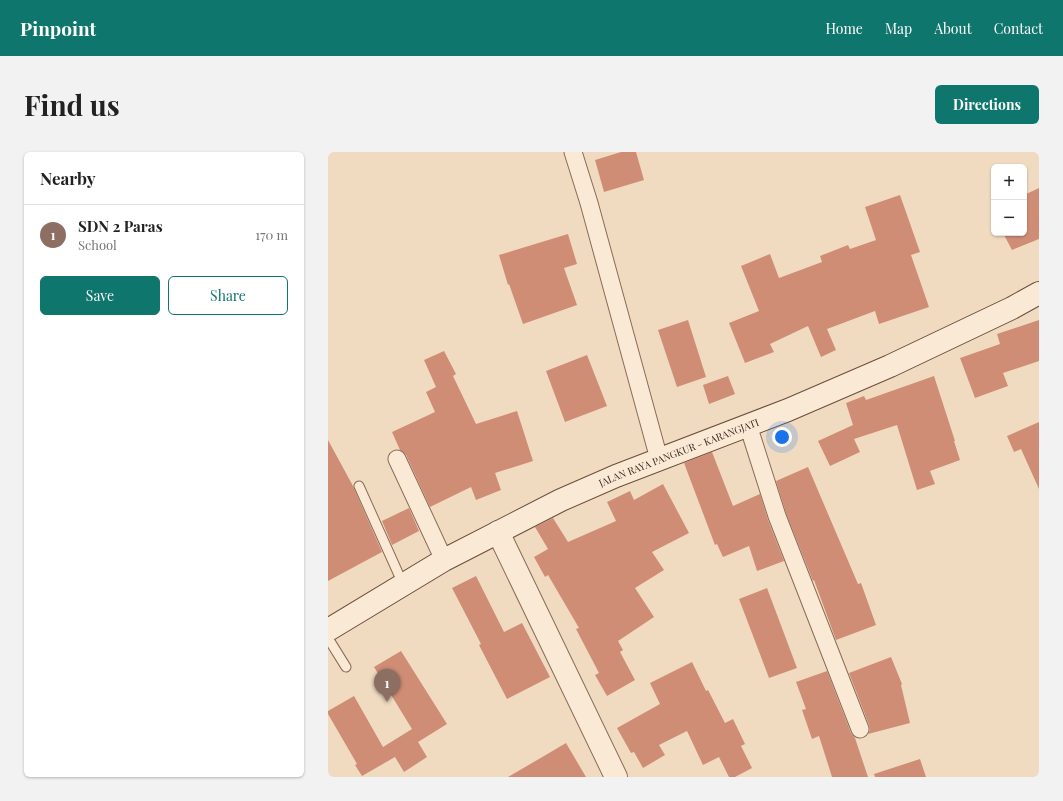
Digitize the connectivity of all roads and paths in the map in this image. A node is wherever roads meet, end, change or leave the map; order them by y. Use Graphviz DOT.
graph roads {
  1 [pos="573,152"];
  2 [pos="1039,294"];
  3 [pos="748,425"];
  4 [pos="659,459"];
  5 [pos="397,460"];
  6 [pos="359,486"];
  7 [pos="498,532"];
  8 [pos="444,560"];
  9 [pos="404,584"];
  10 [pos="328,630"];
  11 [pos="328,638"];
  12 [pos="346,667"];
  13 [pos="860,729"];
  14 [pos="616,777"];
  1 -- 4 [label="street"];
  2 -- 3 [label="main road, JALAN RAYA PANGKUR - KARANGJATI"];
  3 -- 4 [label="main road, JALAN RAYA PANGKUR - KARANGJATI"];
  3 -- 13 [label="street"];
  4 -- 7 [label="main road, JALAN RAYA PANGKUR - KARANGJATI"];
  5 -- 8 [label="street"];
  6 -- 9 [label="lane"];
  7 -- 8 [label="main road, JALAN RAYA PANGKUR - KARANGJATI"];
  7 -- 14 [label="main road"];
  8 -- 9 [label="main road, JALAN RAYA PANGKUR - KARANGJATI"];
  9 -- 10 [label="main road, JALAN RAYA PANGKUR - KARANGJATI"];
  11 -- 12 [label="lane"];
}
